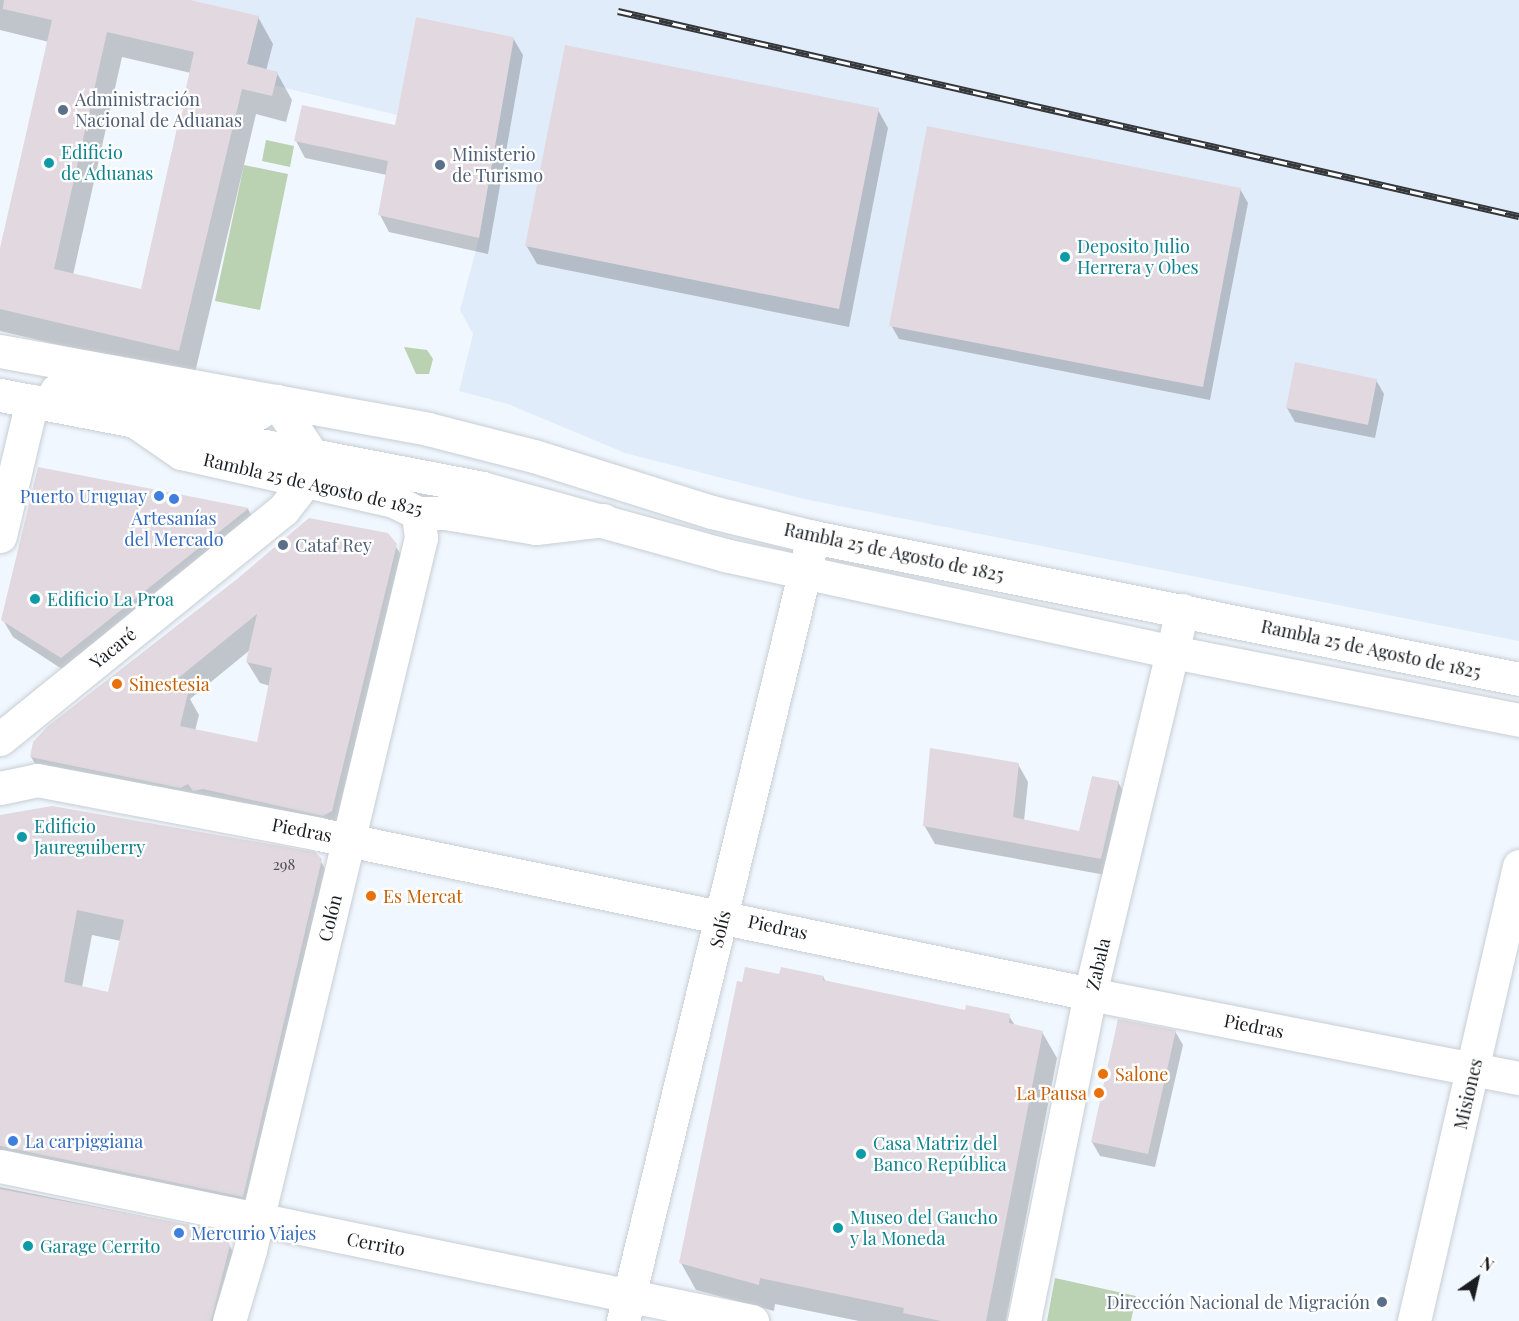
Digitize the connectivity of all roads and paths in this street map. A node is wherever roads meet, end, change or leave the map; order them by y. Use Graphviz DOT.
graph roads {
  1 [pos="0,351"];
  2 [pos="0,384"];
  3 [pos="0,395"];
  4 [pos="32,401"];
  5 [pos="276,401"];
  6 [pos="308,469"];
  7 [pos="418,513"];
  8 [pos="606,520"];
  9 [pos="0,536"];
  10 [pos="813,537"];
  11 [pos="805,572"];
  12 [pos="1182,610"];
  13 [pos="1173,652"];
  14 [pos="1519,679"];
  15 [pos="1519,720"];
  16 [pos="12,729"];
  17 [pos="37,780"];
  18 [pos="0,788"];
  19 [pos="350,840"];
  20 [pos="1519,866"];
  21 [pos="723,915"];
  22 [pos="1090,994"];
  23 [pos="1474,1070"];
  24 [pos="1519,1078"];
  25 [pos="0,1166"];
  26 [pos="256,1220"];
  27 [pos="626,1308"];
  28 [pos="229,1321"];
  29 [pos="752,1321"];
  30 [pos="1024,1321"];
  31 [pos="1414,1321"];
  1 -- 5 [label="street, Rambla 25 de Agosto de 1825"];
  2 -- 5 [label="street"];
  3 -- 4 [label="street, Rambla 25 de Agosto de 1825"];
  4 -- 6 [label="street, Rambla 25 de Agosto de 1825"];
  4 -- 9 [label="street"];
  5 -- 6 [label="street"];
  5 -- 10 [label="street, Rambla 25 de Agosto de 1825"];
  6 -- 7 [label="street, Rambla 25 de Agosto de 1825"];
  6 -- 8 [label="street, Rambla 25 de Agosto de 1825"];
  6 -- 16 [label="street, Yacaré"];
  7 -- 8 [label="street, Rambla 25 de Agosto de 1825"];
  7 -- 19 [label="street, Colón"];
  8 -- 11 [label="street, Rambla 25 de Agosto de 1825"];
  10 -- 11 [label="street, Solís"];
  10 -- 12 [label="street, Rambla 25 de Agosto de 1825"];
  11 -- 13 [label="street, Rambla 25 de Agosto de 1825"];
  11 -- 21 [label="street, Solís"];
  12 -- 13 [label="street, Zabala"];
  12 -- 14 [label="street, Rambla 25 de Agosto de 1825"];
  13 -- 15 [label="street, Rambla 25 de Agosto de 1825"];
  13 -- 22 [label="street, Zabala"];
  16 -- 17 [label="street, Piedras"];
  17 -- 18 [label="street, Piedras"];
  17 -- 19 [label="street, Piedras"];
  19 -- 21 [label="street, Piedras"];
  19 -- 26 [label="street, Colón"];
  20 -- 23 [label="street, Misiones"];
  21 -- 22 [label="street, Piedras"];
  21 -- 27 [label="street, Solís"];
  22 -- 23 [label="street, Piedras"];
  22 -- 30 [label="street, Zabala"];
  23 -- 24 [label="street, Piedras"];
  23 -- 31 [label="street, Misiones"];
  25 -- 26 [label="street, Cerrito"];
  26 -- 27 [label="street, Cerrito"];
  26 -- 28 [label="street, Colón"];
  27 -- 29 [label="street, Cerrito"];
}
